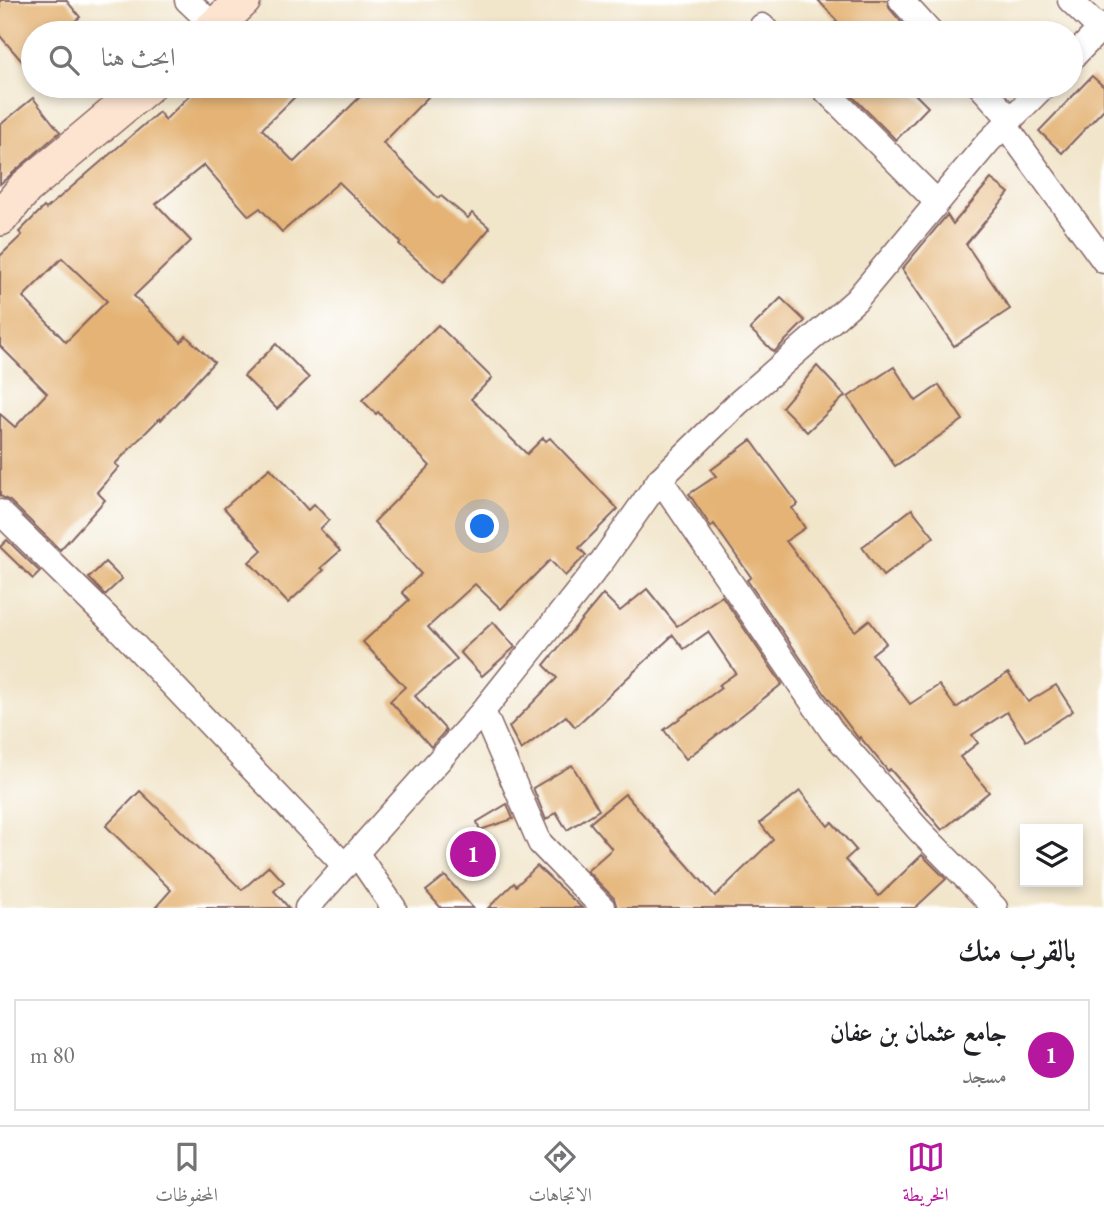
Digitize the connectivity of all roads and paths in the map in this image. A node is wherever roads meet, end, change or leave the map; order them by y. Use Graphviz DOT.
graph roads {
  1 [pos="187,0"];
  2 [pos="243,0"];
  3 [pos="901,0"];
  4 [pos="1069,0"];
  5 [pos="204,21"];
  6 [pos="221,21"];
  7 [pos="920,21"];
  8 [pos="1102,27"];
  9 [pos="1083,47"];
  10 [pos="133,98"];
  11 [pos="833,98"];
  12 [pos="989,98"];
  13 [pos="1032,98"];
  14 [pos="1008,122"];
  15 [pos="937,202"];
  16 [pos="0,218"];
  17 [pos="1104,261"];
  18 [pos="660,479"];
  19 [pos="0,512"];
  20 [pos="483,711"];
  21 [pos="351,860"];
  22 [pos="307,908"];
  23 [pos="394,908"];
  24 [pos="603,908"];
  25 [pos="995,908"];
  1 -- 5 [label="street"];
  2 -- 6 [label="street"];
  3 -- 7 [label="street"];
  4 -- 8 [label="street"];
  8 -- 9 [label="street"];
  10 -- 16 [label="street"];
  11 -- 15 [label="street"];
  12 -- 14 [label="street"];
  13 -- 14 [label="street"];
  14 -- 15 [label="street"];
  14 -- 17 [label="street"];
  15 -- 18 [label="street"];
  18 -- 20 [label="street"];
  18 -- 25 [label="street"];
  19 -- 21 [label="street"];
  20 -- 21 [label="street"];
  20 -- 24 [label="street"];
  21 -- 22 [label="street"];
  21 -- 23 [label="street"];
}
